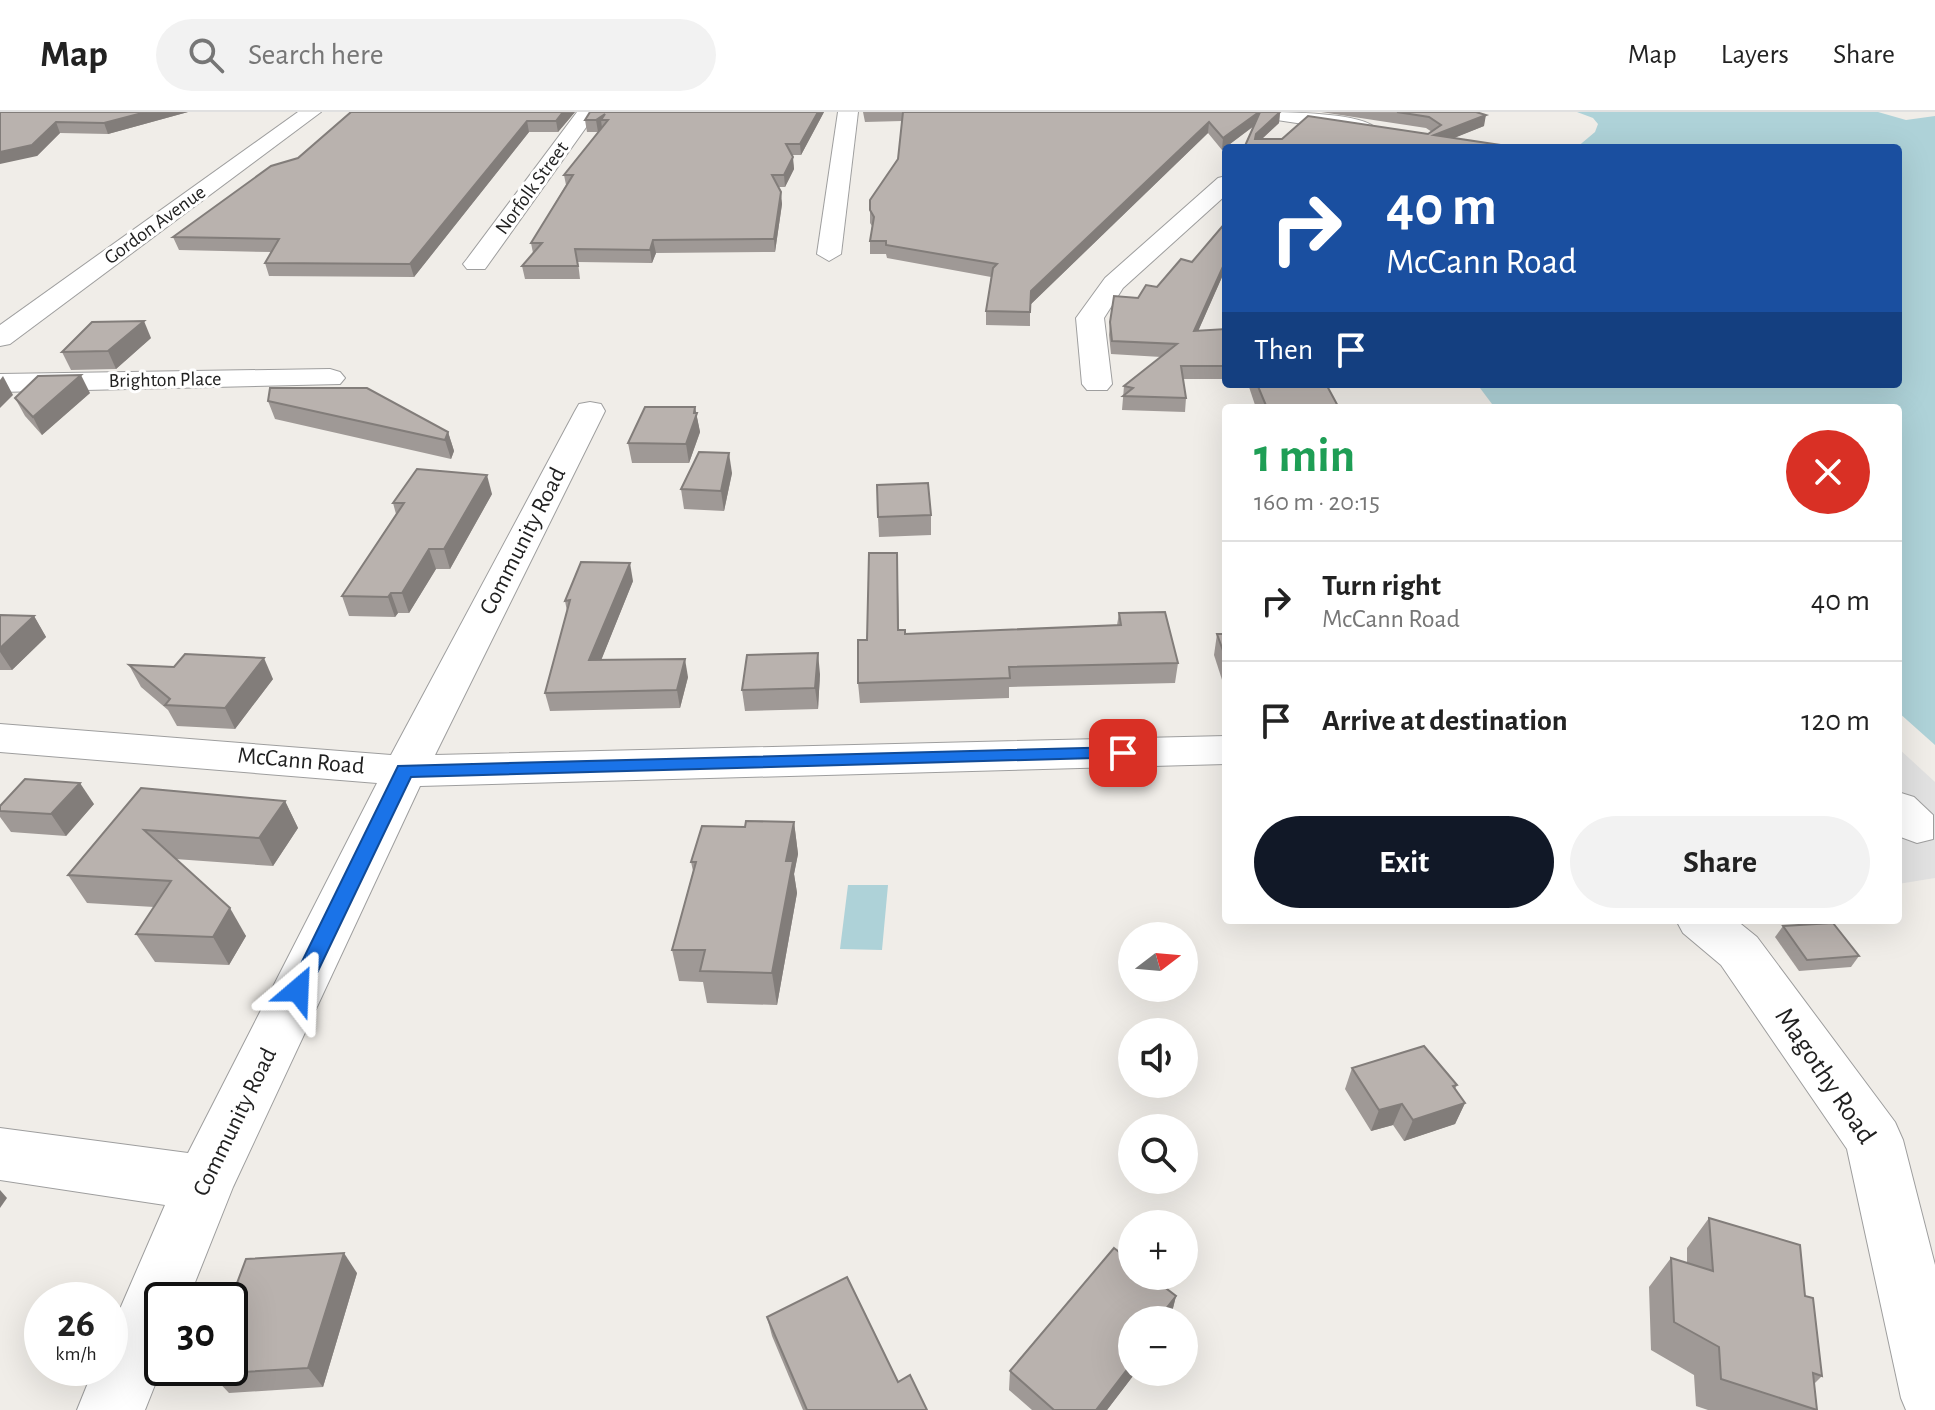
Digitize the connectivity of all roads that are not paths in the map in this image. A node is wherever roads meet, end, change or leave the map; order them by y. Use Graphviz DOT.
graph roads {
  1 [pos="311,112"];
  2 [pos="587,112"];
  3 [pos="848,112"];
  4 [pos="1263,112"];
  5 [pos="1300,118"];
  6 [pos="1381,130"];
  7 [pos="1277,138"];
  8 [pos="1222,187"];
  9 [pos="829,254"];
  10 [pos="476,264"];
  11 [pos="0,338"];
  12 [pos="330,378"];
  13 [pos="0,383"];
  14 [pos="1097,384"];
  15 [pos="590,411"];
  16 [pos="0,738"];
  17 [pos="1222,750"];
  18 [pos="405,771"];
  19 [pos="1706,924"];
  20 [pos="0,1154"];
  21 [pos="204,1183"];
  22 [pos="1935,1398"];
  23 [pos="111,1410"];
  1 -- 11 [label="street, Gordon Avenue"];
  2 -- 10 [label="street, Norfolk Street"];
  3 -- 9 [label="street"];
  4 -- 5 [label="street"];
  5 -- 6 [label="street"];
  5 -- 7 [label="street"];
  8 -- 14 [label="street"];
  12 -- 13 [label="street, Brighton Place"];
  15 -- 18 [label="street, Community Road"];
  16 -- 18 [label="street, McCann Road"];
  17 -- 18 [label="street, McCann Road"];
  18 -- 21 [label="street, Community Road"];
  19 -- 22 [label="street, Magothy Road"];
  20 -- 21 [label="street"];
  21 -- 23 [label="street, Community Road"];
}
